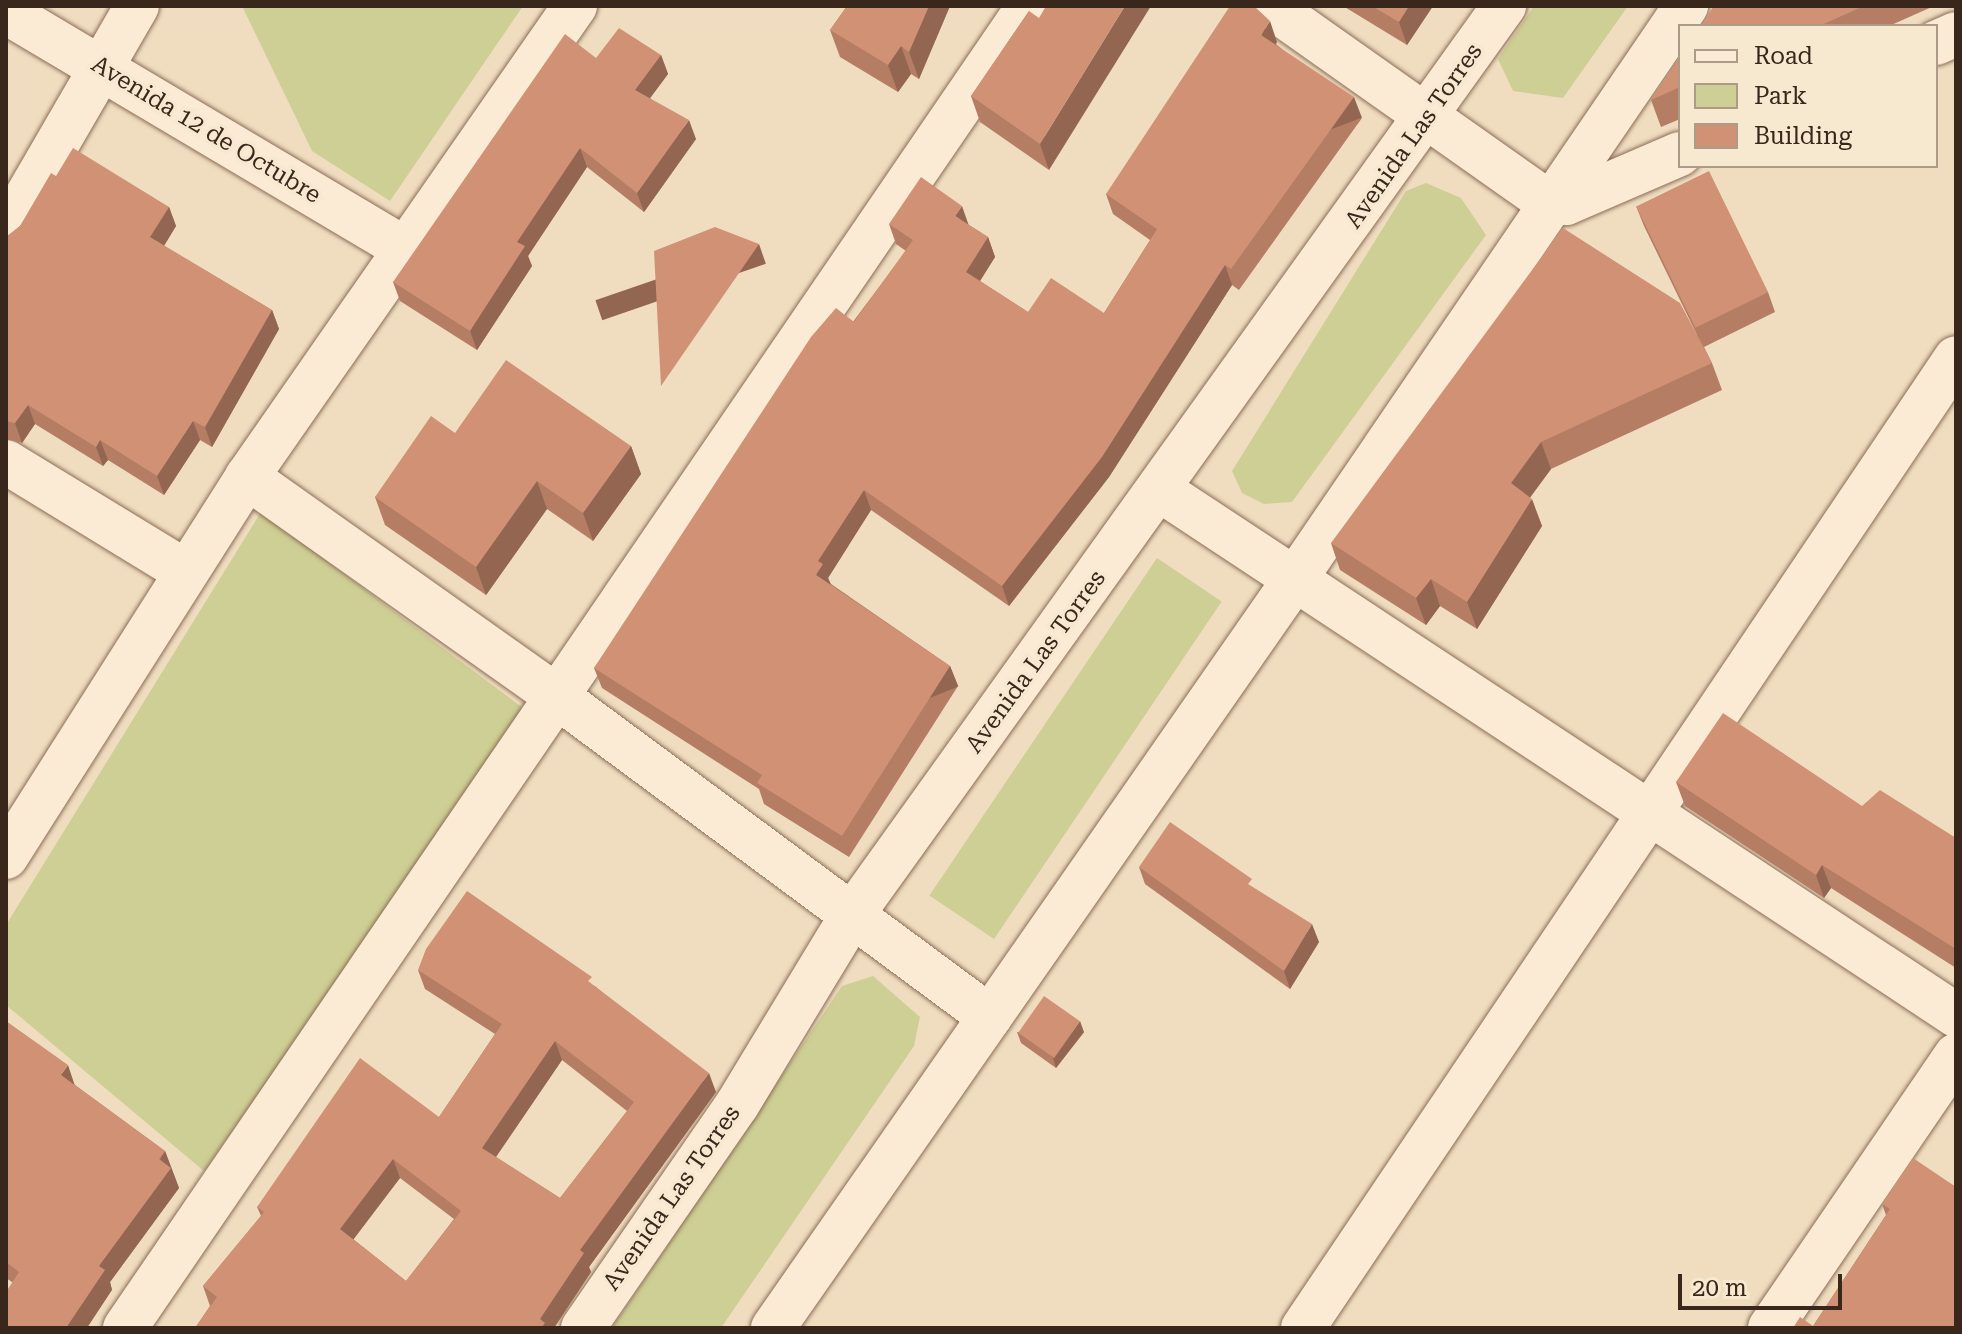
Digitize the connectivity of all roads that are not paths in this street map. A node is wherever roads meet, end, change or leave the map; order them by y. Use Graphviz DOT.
graph roads {
  1 [pos="137,6"];
  2 [pos="575,6"];
  3 [pos="1029,6"];
  4 [pos="1270,6"];
  5 [pos="1504,6"];
  6 [pos="1686,6"];
  7 [pos="6,12"];
  8 [pos="103,69"];
  9 [pos="1427,121"];
  10 [pos="1678,155"];
  11 [pos="1548,202"];
  12 [pos="6,232"];
  13 [pos="405,249"];
  14 [pos="1956,358"];
  15 [pos="6,462"];
  16 [pos="247,477"];
  17 [pos="1160,490"];
  18 [pos="186,572"];
  19 [pos="1295,579"];
  20 [pos="559,698"];
  21 [pos="1648,816"];
  22 [pos="6,857"];
  23 [pos="852,915"];
  24 [pos="1956,1015"];
  25 [pos="990,1017"];
  26 [pos="1956,1055"];
  27 [pos="125,1328"];
  28 [pos="583,1328"];
  29 [pos="773,1328"];
  30 [pos="1303,1328"];
  31 [pos="1770,1328"];
  1 -- 8 [label="street"];
  2 -- 13 [label="street"];
  3 -- 20 [label="street"];
  4 -- 9 [label="street"];
  5 -- 9 [label="street, Avenida Las Torres"];
  6 -- 11 [label="street"];
  7 -- 8 [label="street, Avenida 12 de Octubre"];
  8 -- 12 [label="street"];
  8 -- 13 [label="street, Avenida 12 de Octubre"];
  9 -- 11 [label="street"];
  9 -- 17 [label="street, Avenida Las Torres"];
  10 -- 11 [label="street"];
  11 -- 19 [label="street"];
  13 -- 16 [label="street"];
  14 -- 21 [label="street"];
  15 -- 18 [label="street"];
  16 -- 18 [label="street"];
  16 -- 20 [label="street"];
  17 -- 19 [label="street"];
  17 -- 23 [label="street, Avenida Las Torres"];
  18 -- 22 [label="street"];
  19 -- 21 [label="street"];
  19 -- 25 [label="street"];
  20 -- 23 [label="street"];
  20 -- 27 [label="street"];
  21 -- 24 [label="street"];
  21 -- 30 [label="street"];
  23 -- 25 [label="street"];
  23 -- 28 [label="street, Avenida Las Torres"];
  25 -- 29 [label="street"];
  26 -- 31 [label="street"];
}
